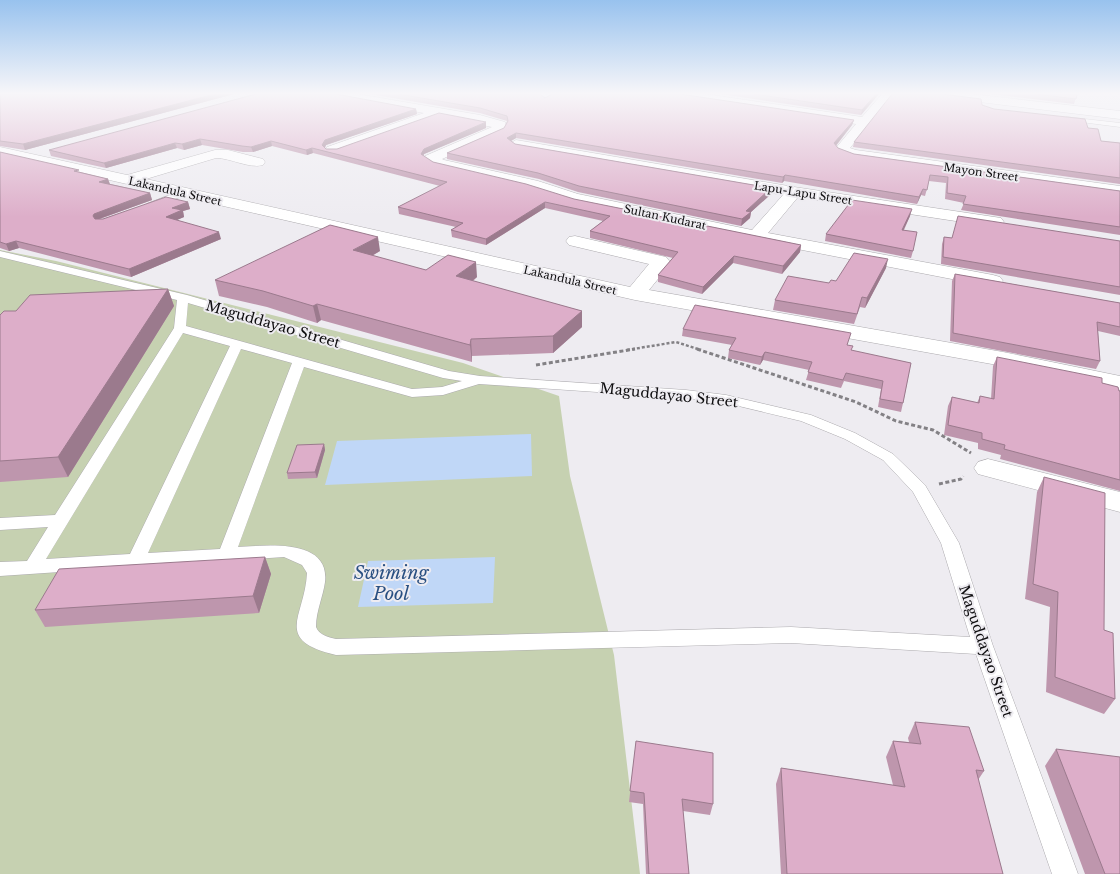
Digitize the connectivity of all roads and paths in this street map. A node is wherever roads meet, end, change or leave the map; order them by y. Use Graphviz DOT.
graph roads {
  1 [pos="375,135"];
  2 [pos="486,135"];
  3 [pos="854,135"];
  4 [pos="516,144"];
  5 [pos="52,150"];
  6 [pos="332,150"];
  7 [pos="0,151"];
  8 [pos="24,157"];
  9 [pos="258,162"];
  10 [pos="0,164"];
  11 [pos="126,180"];
  12 [pos="1120,191"];
  13 [pos="794,192"];
  14 [pos="183,193"];
  15 [pos="138,209"];
  16 [pos="1012,225"];
  17 [pos="756,236"];
  18 [pos="575,241"];
  19 [pos="0,254"];
  20 [pos="1013,285"];
  21 [pos="635,294"];
  22 [pos="183,297"];
  23 [pos="180,328"];
  24 [pos="237,344"];
  25 [pos="299,362"];
  26 [pos="480,380"];
  27 [pos="1120,383"];
  28 [pos="988,468"];
  29 [pos="1120,502"];
  30 [pos="59,521"];
  31 [pos="0,524"];
  32 [pos="226,554"];
  33 [pos="136,560"];
  34 [pos="32,567"];
  35 [pos="0,569"];
  36 [pos="983,646"];
  37 [pos="1065,874"];
  1 -- 6 [label="street"];
  2 -- 17 [label="street, Sultan Kudarat"];
  3 -- 12 [label="street, Mayon Street"];
  4 -- 13 [label="street, Lapu-Lapu Street"];
  5 -- 8 [label="street"];
  7 -- 8 [label="street, Lakandula Street"];
  8 -- 10 [label="street"];
  8 -- 11 [label="street, Lakandula Street"];
  9 -- 11 [label="street"];
  11 -- 14 [label="street, Lakandula Street"];
  13 -- 16 [label="street, Lapu-Lapu Street"];
  13 -- 17 [label="street"];
  14 -- 15 [label="lane"];
  14 -- 21 [label="street, Lakandula Street"];
  17 -- 20 [label="street, Sultan Kudarat"];
  18 -- 21 [label="street"];
  19 -- 22 [label="lane, Maguddayao Street"];
  21 -- 27 [label="street, Lakandula Street"];
  22 -- 23 [label="lane"];
  22 -- 26 [label="lane, Maguddayao Street"];
  23 -- 24 [label="lane"];
  23 -- 30 [label="lane"];
  24 -- 25 [label="lane"];
  24 -- 33 [label="lane"];
  25 -- 26 [label="lane"];
  25 -- 32 [label="lane"];
  26 -- 36 [label="lane, Maguddayao Street"];
  28 -- 29 [label="street"];
  30 -- 31 [label="lane"];
  30 -- 34 [label="lane"];
  32 -- 33 [label="lane"];
  32 -- 36 [label="lane"];
  33 -- 34 [label="lane"];
  34 -- 35 [label="lane"];
  36 -- 37 [label="lane, Maguddayao Street"];
}
